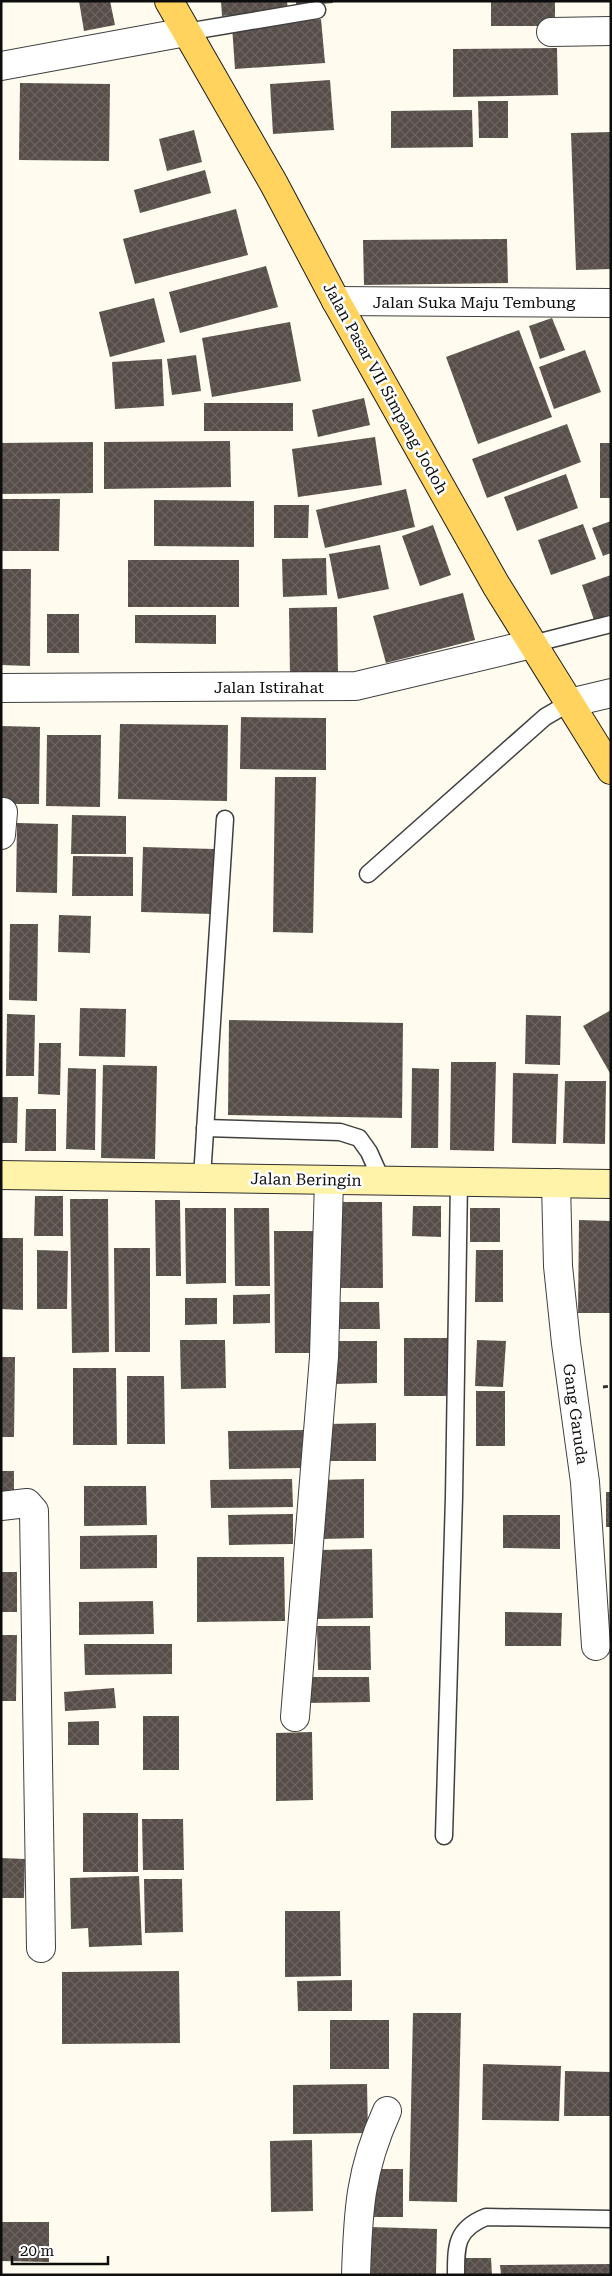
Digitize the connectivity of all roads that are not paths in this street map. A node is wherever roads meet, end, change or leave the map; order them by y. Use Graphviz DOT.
graph roads {
  1 [pos="169,1"];
  2 [pos="317,10"];
  3 [pos="611,31"];
  4 [pos="186,32"];
  5 [pos="551,32"];
  6 [pos="1,66"];
  7 [pos="336,301"];
  8 [pos="611,303"];
  9 [pos="611,624"];
  10 [pos="532,644"];
  11 [pos="1,688"];
  12 [pos="611,693"];
  13 [pos="569,703"];
  14 [pos="611,770"];
  15 [pos="225,819"];
  16 [pos="368,874"];
  17 [pos="205,1128"];
  18 [pos="1,1175"];
  19 [pos="202,1178"];
  20 [pos="329,1180"];
  21 [pos="382,1180"];
  22 [pos="459,1181"];
  23 [pos="556,1183"];
  24 [pos="611,1184"];
  25 [pos="1,1506"];
  26 [pos="596,1646"];
  27 [pos="295,1717"];
  28 [pos="444,1836"];
  29 [pos="41,1948"];
  30 [pos="387,2111"];
  31 [pos="611,2219"];
  32 [pos="356,2275"];
  33 [pos="456,2275"];
  1 -- 4 [label="main road, Jalan Pasar VII Simpang Jodoh"];
  2 -- 4 [label="lane"];
  3 -- 5 [label="street"];
  4 -- 6 [label="street"];
  4 -- 7 [label="main road, Jalan Pasar VII Simpang Jodoh"];
  7 -- 8 [label="street, Jalan Suka Maju Tembung"];
  7 -- 10 [label="main road, Jalan Pasar VII Simpang Jodoh"];
  9 -- 10 [label="lane"];
  10 -- 11 [label="street, Jalan Istirahat"];
  10 -- 13 [label="main road, Jalan Pasar VII Simpang Jodoh"];
  12 -- 13 [label="street"];
  13 -- 14 [label="main road, Jalan Pasar VII Simpang Jodoh"];
  13 -- 16 [label="lane"];
  15 -- 17 [label="lane"];
  17 -- 19 [label="lane"];
  17 -- 21 [label="lane"];
  18 -- 19 [label="street, Jalan Beringin"];
  19 -- 20 [label="street, Jalan Beringin"];
  20 -- 21 [label="street, Jalan Beringin"];
  20 -- 27 [label="street"];
  21 -- 22 [label="street, Jalan Beringin"];
  22 -- 23 [label="street, Jalan Beringin"];
  22 -- 28 [label="lane"];
  23 -- 24 [label="street, Jalan Beringin"];
  23 -- 26 [label="street, Gang Garuda"];
  25 -- 29 [label="street"];
  30 -- 32 [label="street"];
  31 -- 33 [label="lane"];
}
